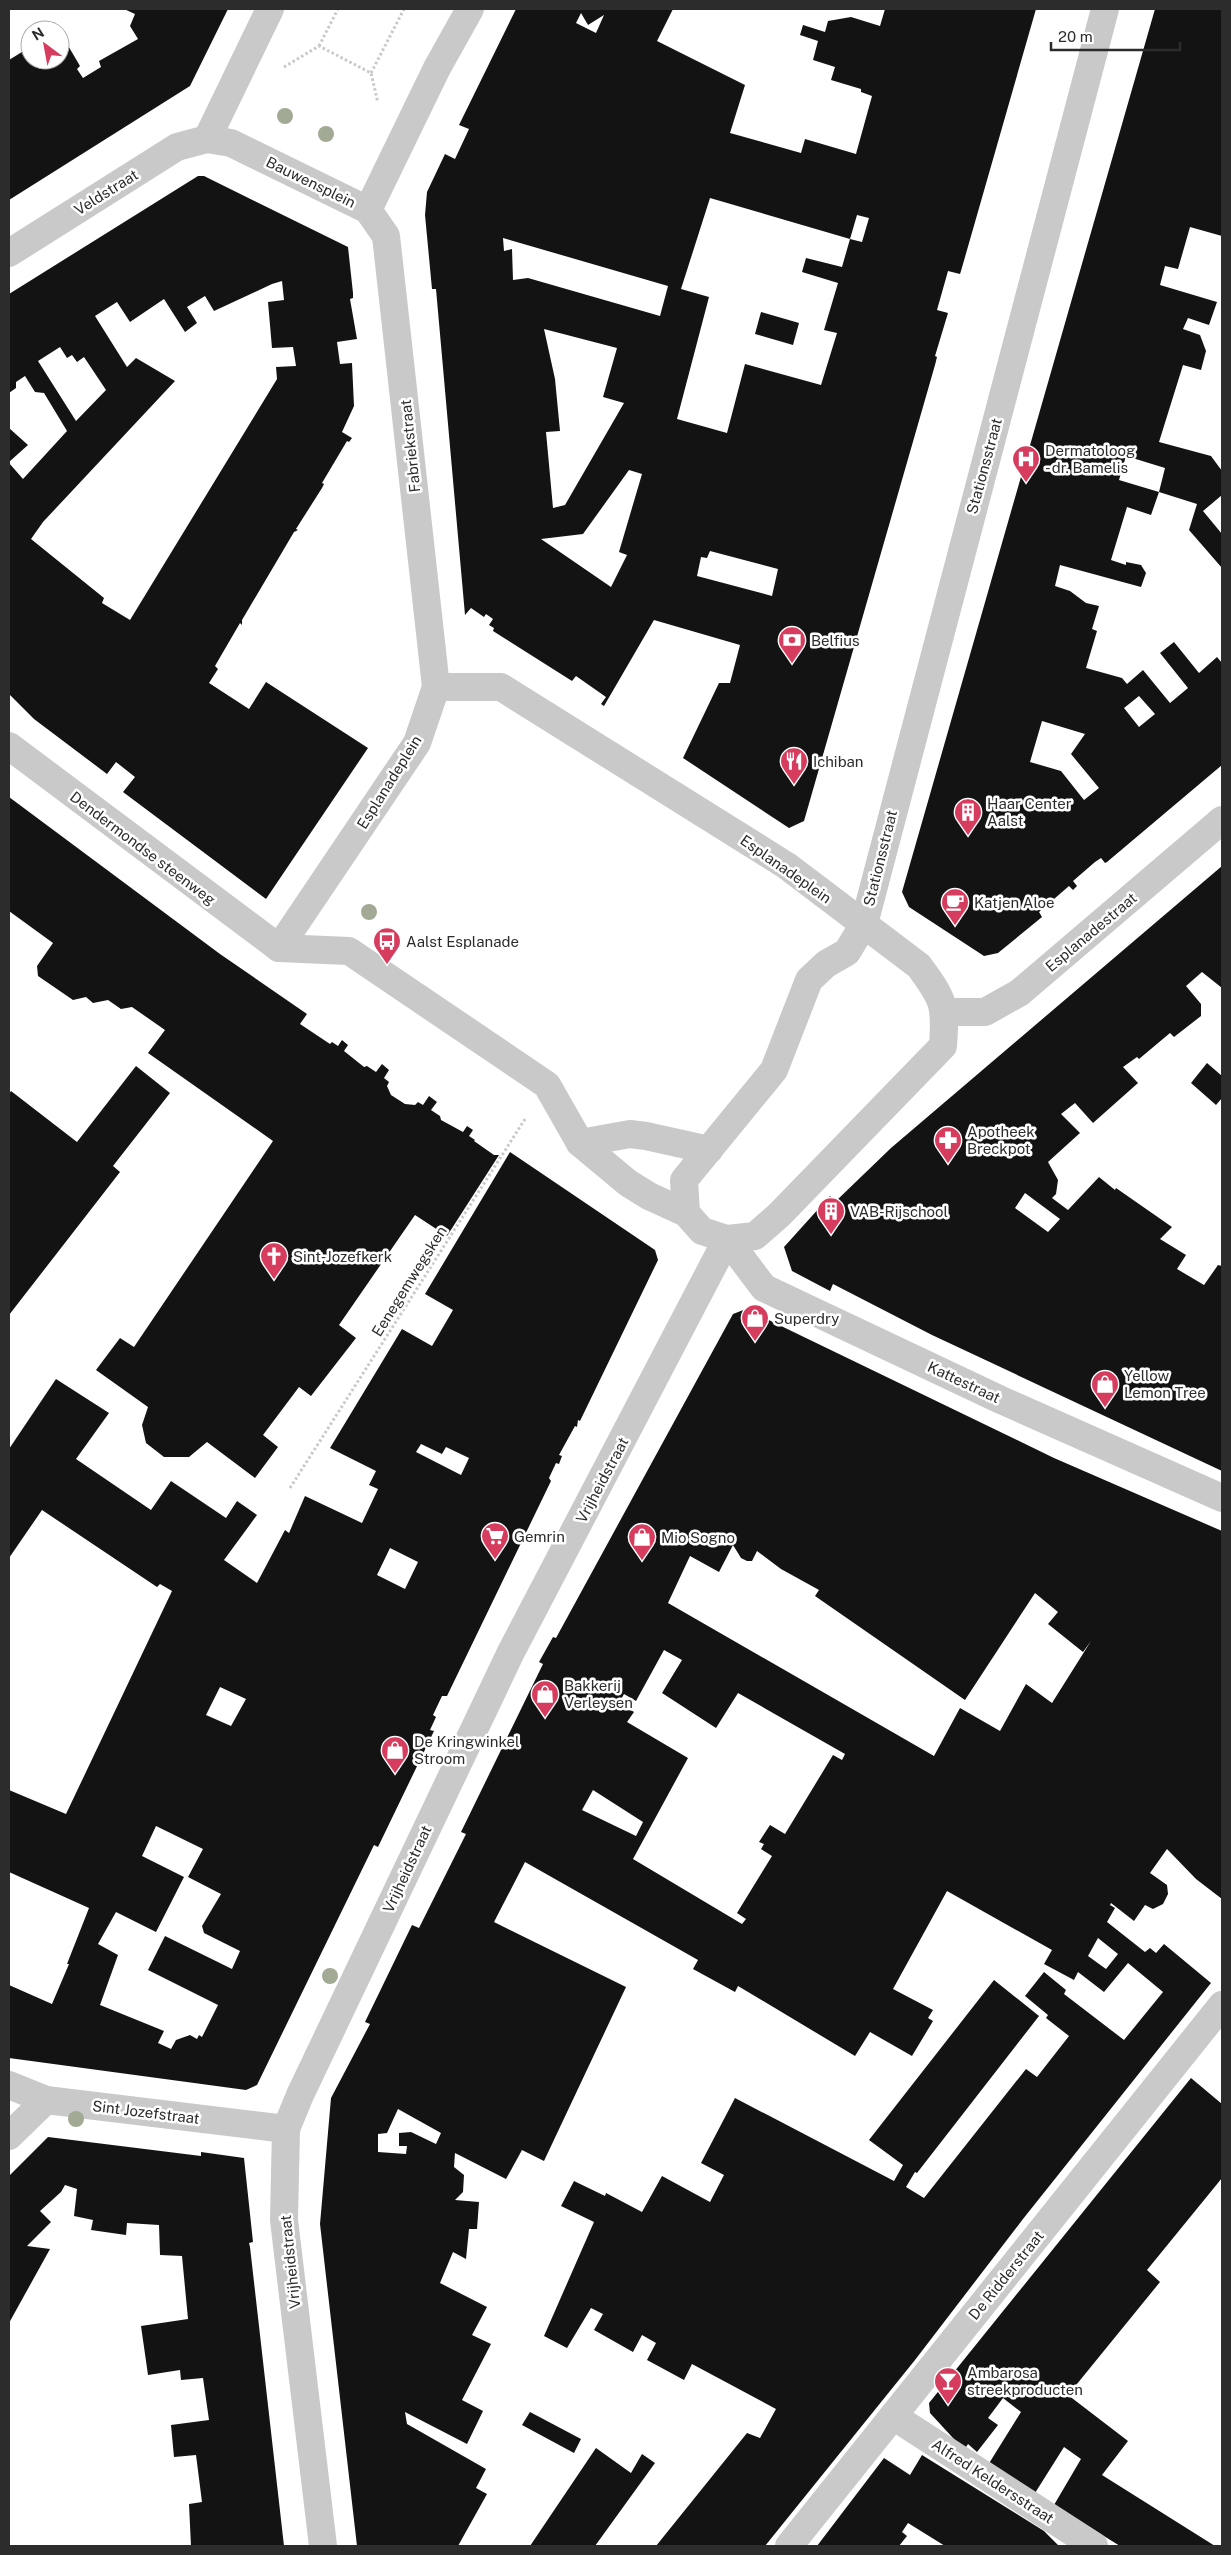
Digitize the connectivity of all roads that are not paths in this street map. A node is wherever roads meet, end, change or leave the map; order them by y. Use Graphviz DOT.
graph roads {
  1 [pos="270,9"];
  2 [pos="470,9"];
  3 [pos="1105,9"];
  4 [pos="206,139"];
  5 [pos="368,210"];
  6 [pos="9,252"];
  7 [pos="436,687"];
  8 [pos="9,746"];
  9 [pos="1222,820"];
  10 [pos="864,924"];
  11 [pos="279,948"];
  12 [pos="945,1012"];
  13 [pos="580,1143"];
  14 [pos="709,1150"];
  15 [pos="686,1213"];
  16 [pos="727,1239"];
  17 [pos="1222,1498"];
  18 [pos="1222,2005"];
  19 [pos="9,2084"];
  20 [pos="46,2100"];
  21 [pos="286,2130"];
  22 [pos="9,2136"];
  23 [pos="893,2416"];
  24 [pos="323,2546"];
  25 [pos="789,2546"];
  26 [pos="1094,2546"];
  1 -- 4 [label="street"];
  2 -- 5 [label="street, Bauwensplein"];
  3 -- 10 [label="street, Stationsstraat"];
  4 -- 5 [label="street, Bauwensplein"];
  4 -- 6 [label="street, Veldstraat"];
  5 -- 7 [label="street, Fabriekstraat"];
  7 -- 10 [label="street, Esplanadeplein"];
  7 -- 11 [label="street, Esplanadeplein"];
  8 -- 11 [label="street, Dendermondse steenweg"];
  9 -- 12 [label="street, Esplanadestraat"];
  10 -- 12 [label="street, Esplanadeplein"];
  10 -- 14 [label="street"];
  11 -- 13 [label="street, Esplanadeplein"];
  12 -- 16 [label="street, Esplanadeplein"];
  13 -- 14 [label="street"];
  13 -- 15 [label="street, Esplanadeplein"];
  14 -- 15 [label="street"];
  15 -- 16 [label="street, Esplanadeplein"];
  16 -- 17 [label="street, Kattestraat"];
  16 -- 21 [label="street, Vrijheidstraat"];
  18 -- 23 [label="street, De Ridderstraat"];
  19 -- 20 [label="street, Sint Jozefstraat"];
  20 -- 21 [label="street, Sint Jozefstraat"];
  20 -- 22 [label="street"];
  21 -- 24 [label="street, Vrijheidstraat"];
  23 -- 25 [label="street, De Ridderstraat"];
  23 -- 26 [label="street, Alfred Keldersstraat"];
}
